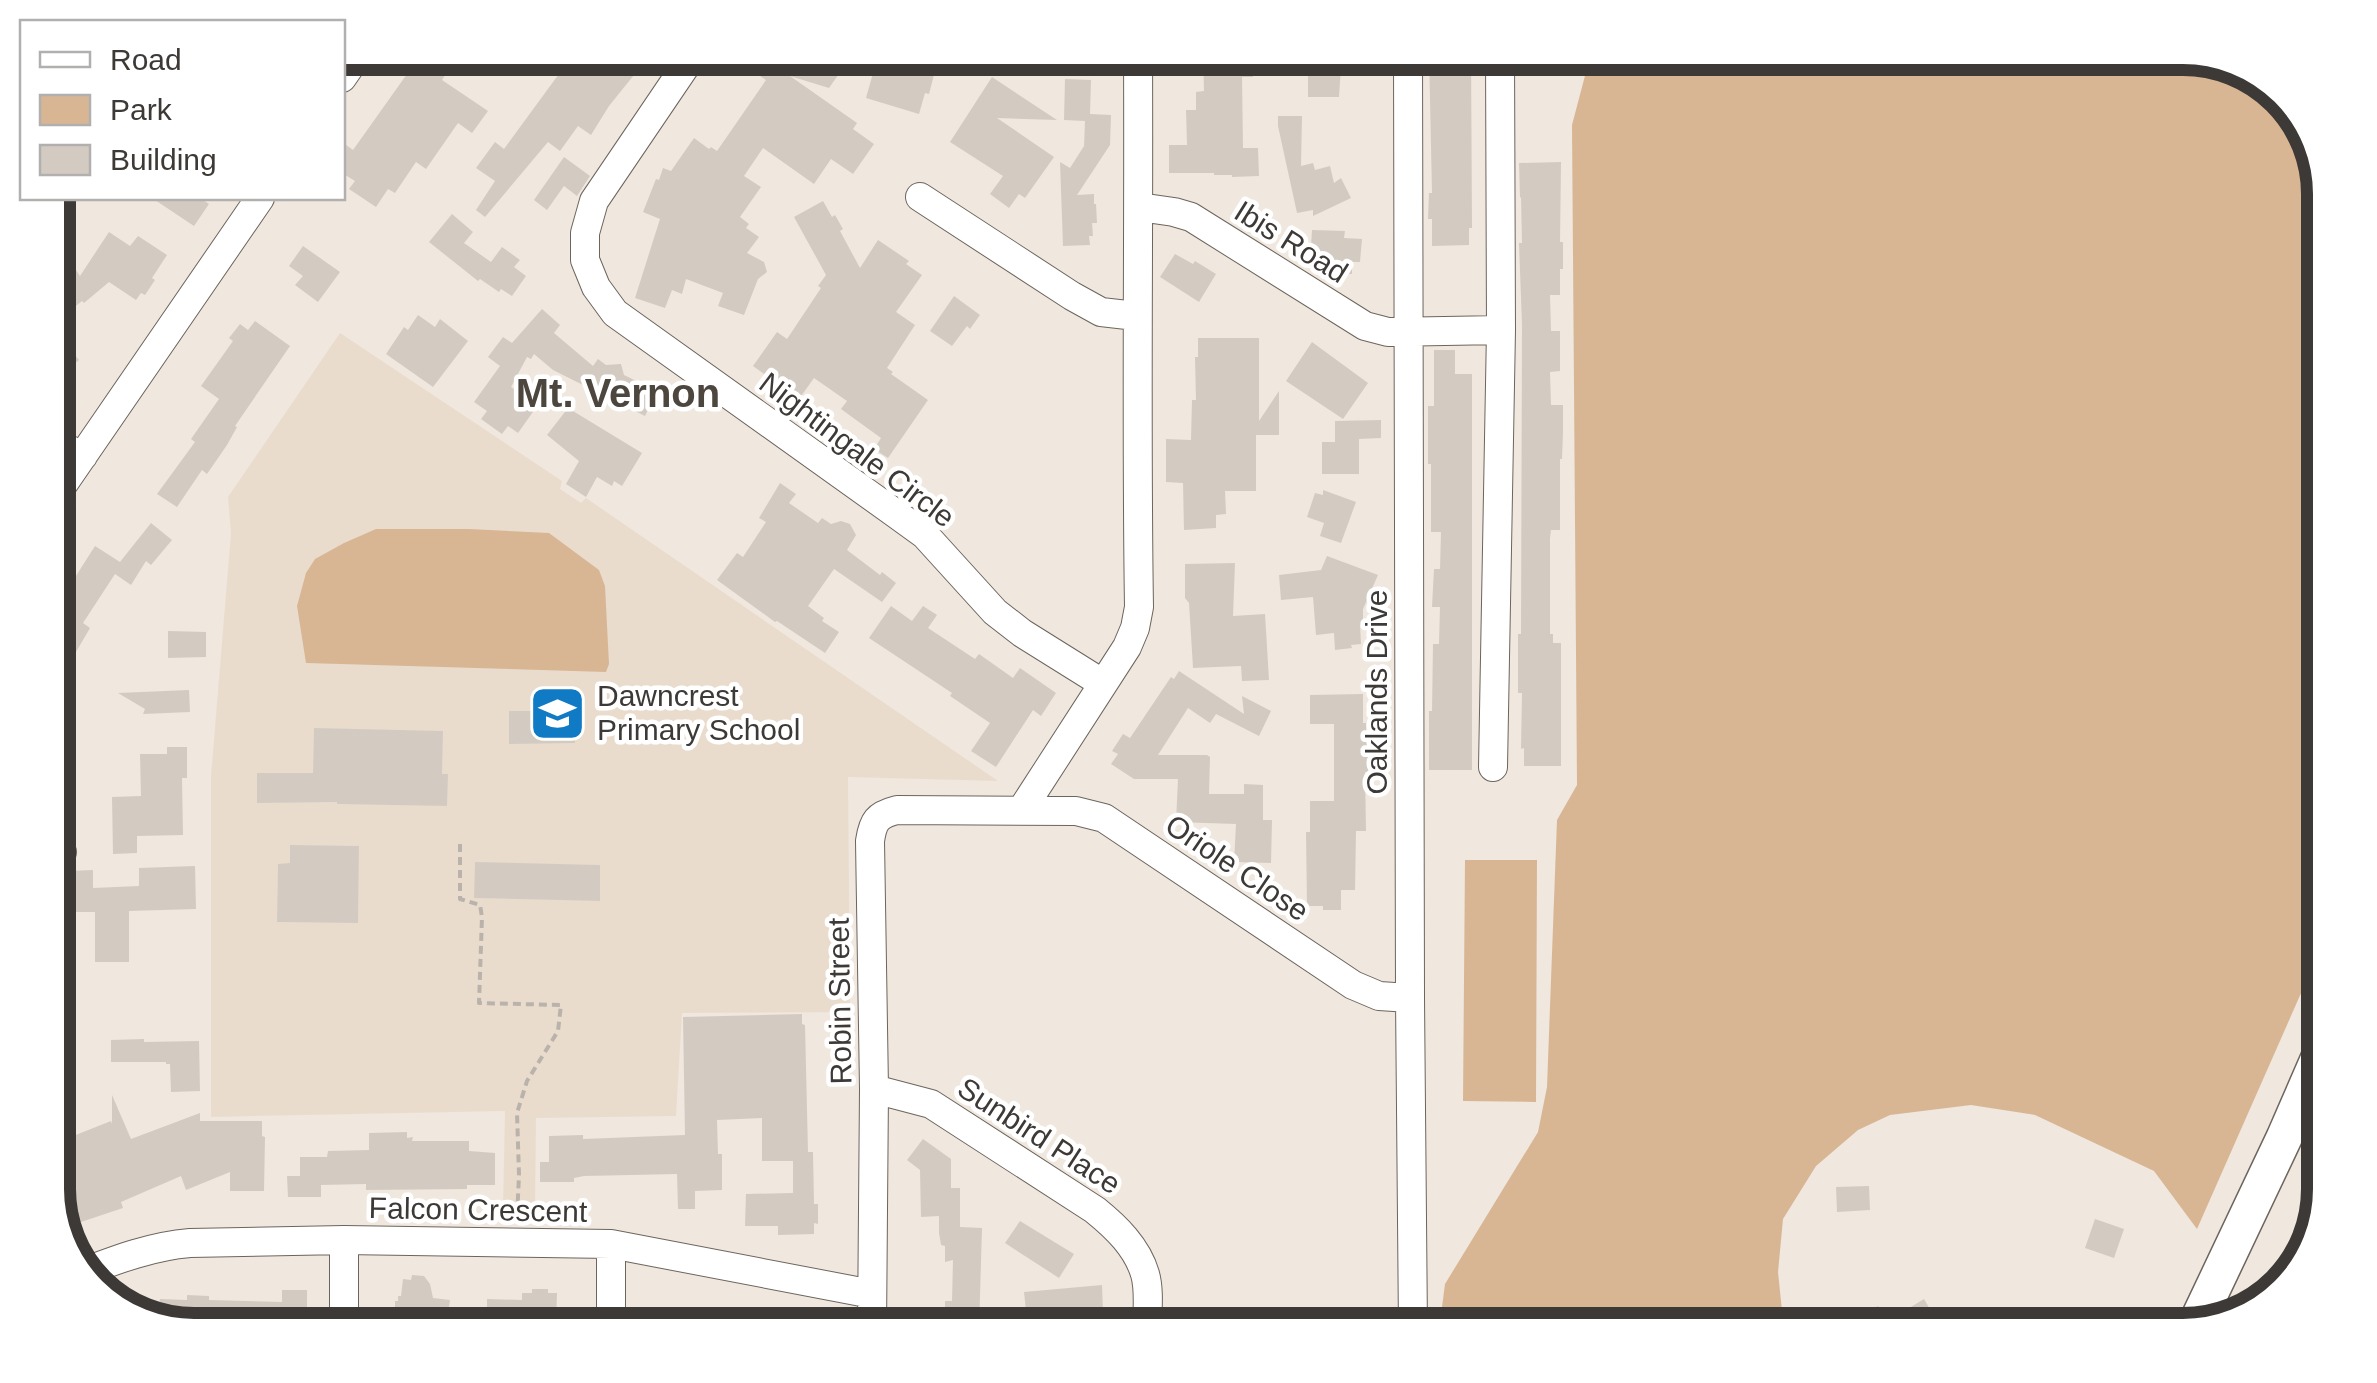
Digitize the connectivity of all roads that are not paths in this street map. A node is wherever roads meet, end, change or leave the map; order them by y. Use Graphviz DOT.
graph roads {
  1 [pos="684,70"];
  2 [pos="1138,70"];
  3 [pos="1408,70"];
  4 [pos="1500,70"];
  5 [pos="920,197"];
  6 [pos="259,200"];
  7 [pos="1139,208"];
  8 [pos="1136,316"];
  9 [pos="1408,330"];
  10 [pos="1501,330"];
  11 [pos="70,450"];
  12 [pos="83,456"];
  13 [pos="70,475"];
  14 [pos="1102,683"];
  15 [pos="1494,768"];
  16 [pos="1021,812"];
  17 [pos="1410,998"];
  18 [pos="2307,1088"];
  19 [pos="874,1089"];
  20 [pos="344,1240"];
  21 [pos="610,1244"];
  22 [pos="98,1267"];
  23 [pos="872,1294"];
  24 [pos="2202,1311"];
  25 [pos="344,1313"];
  26 [pos="611,1313"];
  27 [pos="872,1313"];
  28 [pos="1146,1313"];
  29 [pos="1413,1313"];
  1 -- 14 [label="street, Nightingale Circle"];
  2 -- 7 [label="street"];
  3 -- 9 [label="street, Oaklands Drive"];
  4 -- 10 [label="street"];
  5 -- 8 [label="street"];
  6 -- 12 [label="street"];
  7 -- 8 [label="street"];
  7 -- 9 [label="street, Ibis Road"];
  8 -- 14 [label="street"];
  9 -- 10 [label="street, Ibis Road"];
  9 -- 17 [label="street, Oaklands Drive"];
  10 -- 15 [label="street"];
  11 -- 12 [label="street"];
  12 -- 13 [label="street"];
  14 -- 16 [label="street"];
  16 -- 17 [label="street, Oriole Close"];
  16 -- 19 [label="street, Robin Street"];
  17 -- 29 [label="street, Oaklands Drive"];
  18 -- 24 [label="main road"];
  19 -- 23 [label="street, Robin Street"];
  19 -- 28 [label="street, Sunbird Place"];
  20 -- 21 [label="street, Falcon Crescent"];
  20 -- 22 [label="street, Falcon Crescent"];
  20 -- 25 [label="street"];
  21 -- 23 [label="street, Falcon Crescent"];
  21 -- 26 [label="street"];
  23 -- 27 [label="street, Robin Street"];
}
